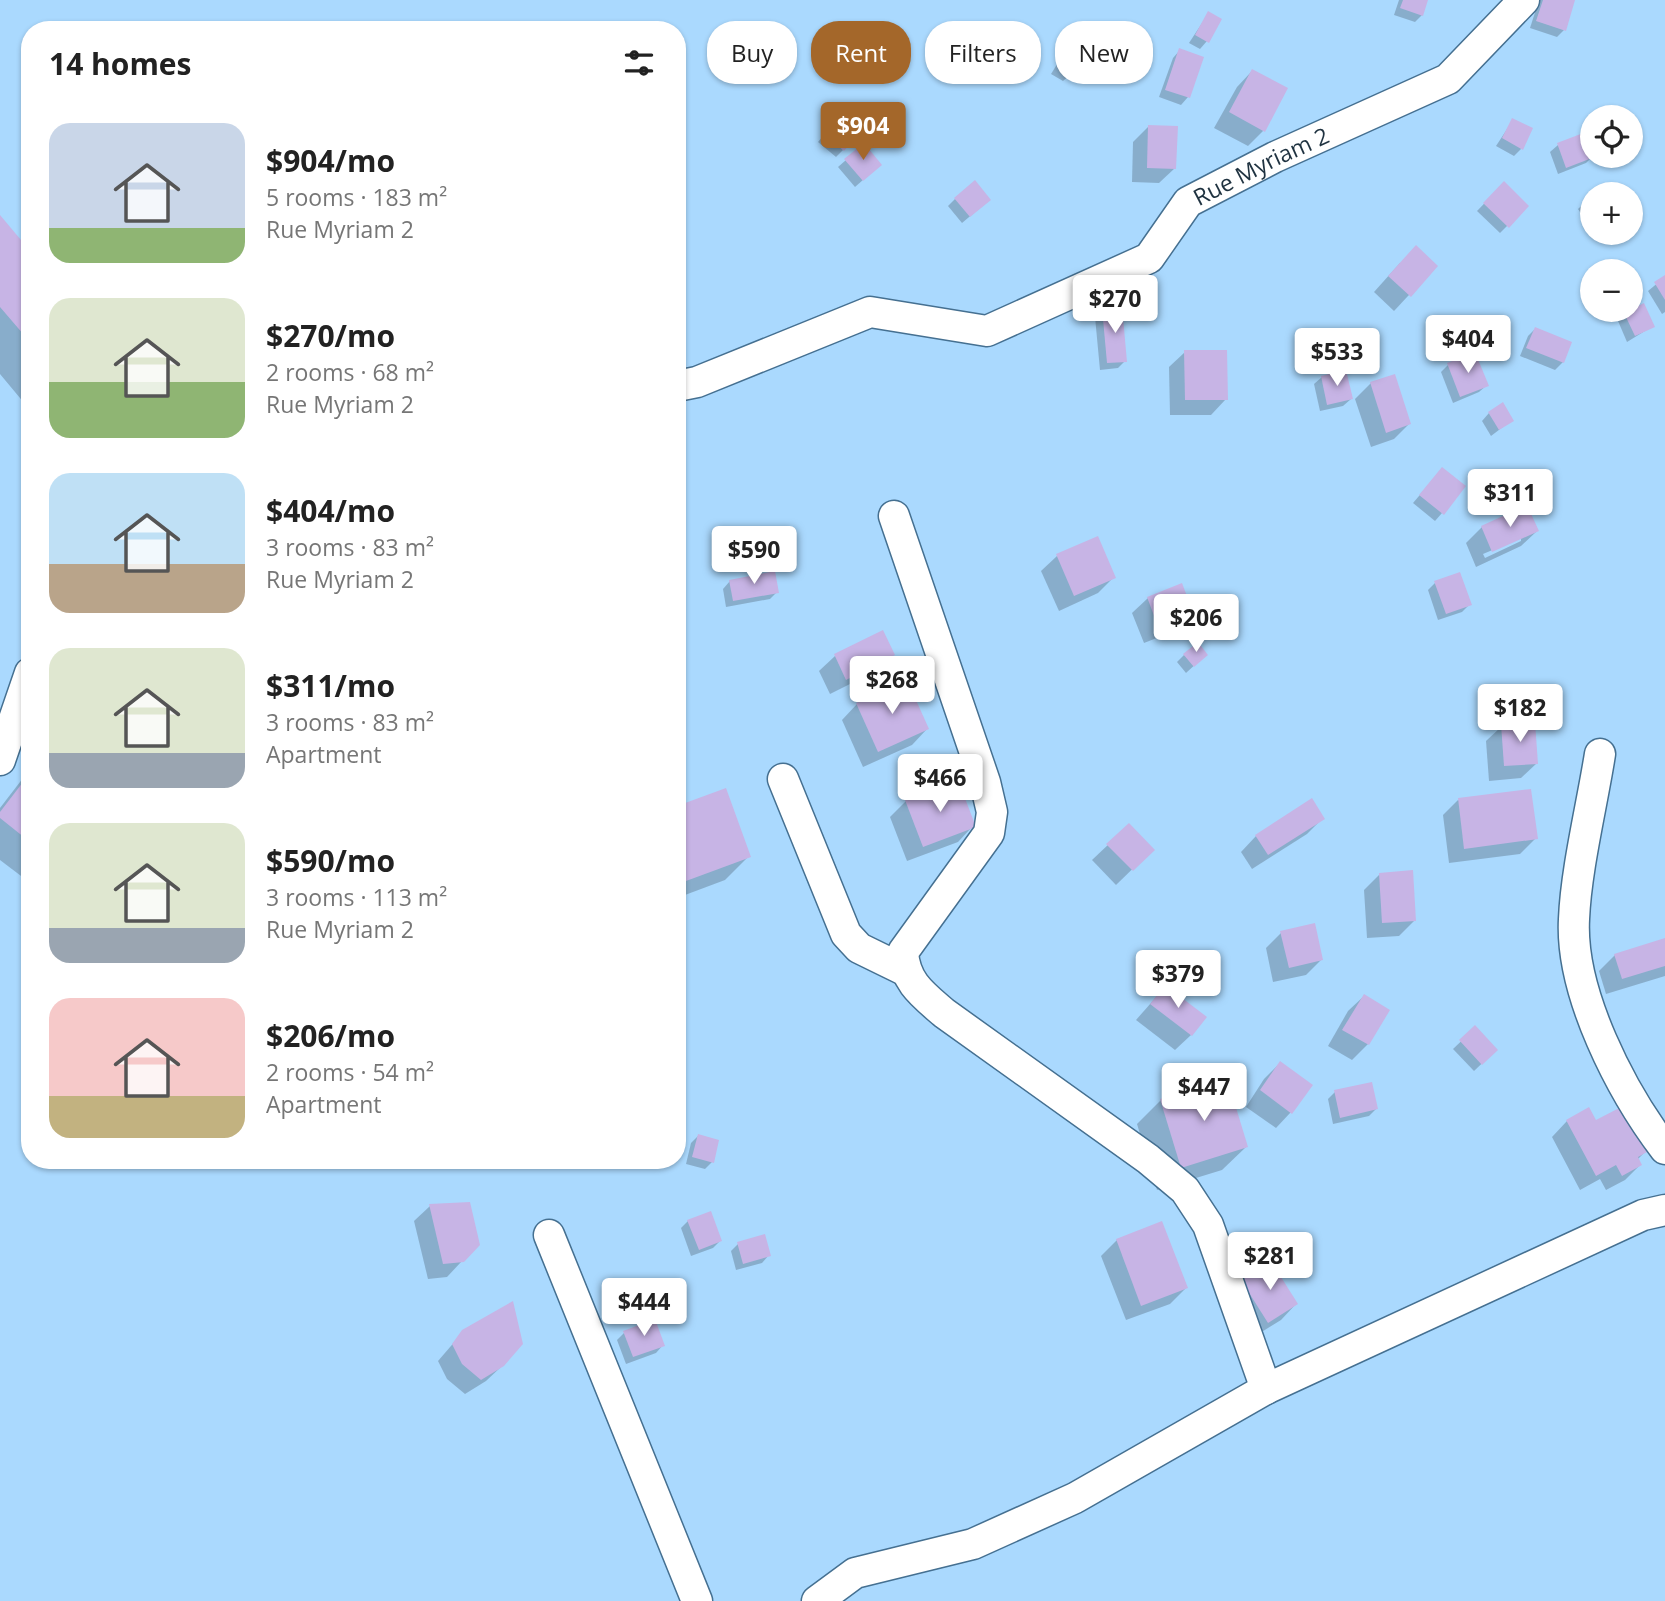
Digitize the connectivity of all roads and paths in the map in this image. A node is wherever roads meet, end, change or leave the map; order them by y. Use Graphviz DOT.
graph roads {
  1 [pos="1524,0"];
  2 [pos="686,384"];
  3 [pos="894,516"];
  4 [pos="21,699"];
  5 [pos="1600,754"];
  6 [pos="0,760"];
  7 [pos="783,779"];
  8 [pos="904,970"];
  9 [pos="1665,1149"];
  10 [pos="1665,1210"];
  11 [pos="549,1235"];
  12 [pos="1266,1389"];
  13 [pos="697,1601"];
  14 [pos="817,1601"];
  1 -- 2 [label="street, Rue Myriam 2"];
  3 -- 8 [label="street"];
  4 -- 6 [label="street"];
  5 -- 9 [label="street"];
  7 -- 8 [label="street"];
  8 -- 12 [label="street"];
  10 -- 12 [label="street"];
  11 -- 13 [label="street"];
  12 -- 14 [label="street"];
}
